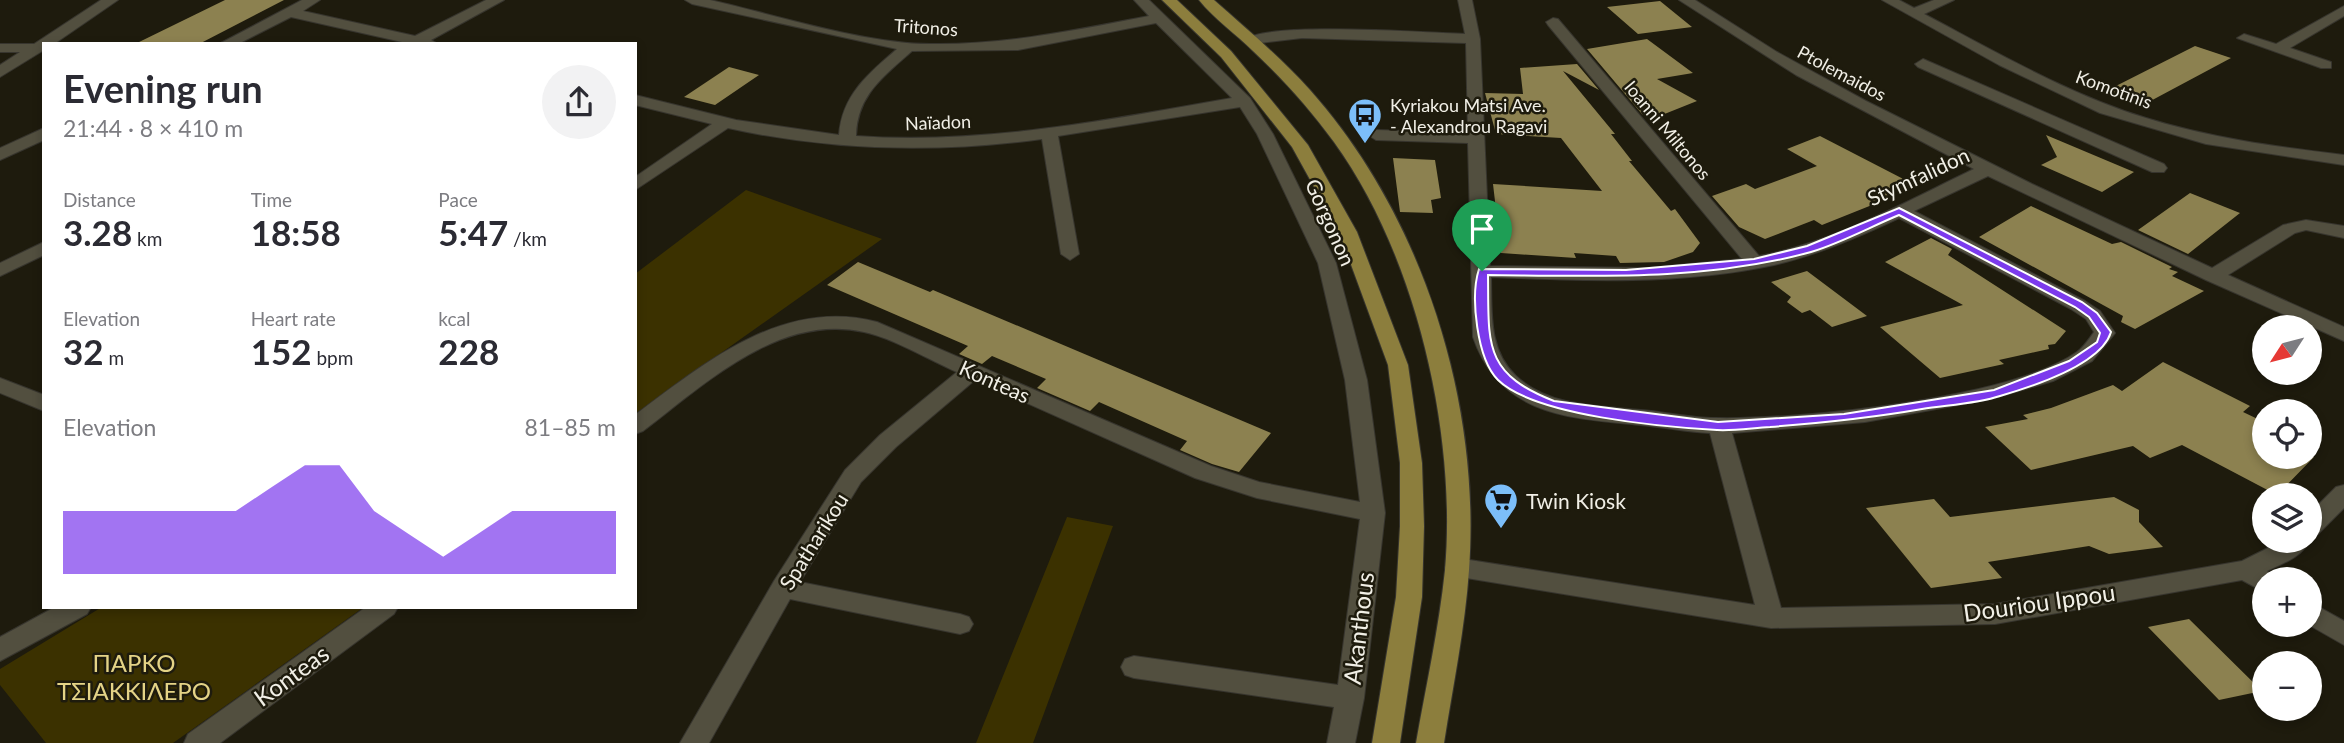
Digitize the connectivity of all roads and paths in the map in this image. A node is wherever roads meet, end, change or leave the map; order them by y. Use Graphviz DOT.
graph roads {
  1 [pos="111,0"];
  2 [pos="313,0"];
  3 [pos="497,0"];
  4 [pos="692,0"];
  5 [pos="1141,0"];
  6 [pos="1206,0"];
  7 [pos="1465,0"];
  8 [pos="1686,0"];
  9 [pos="1889,0"];
  10 [pos="1947,0"];
  11 [pos="1164,9"];
  12 [pos="2344,10"];
  13 [pos="290,12"];
  14 [pos="1913,13"];
  15 [pos="1553,22"];
  16 [pos="2244,38"];
  17 [pos="1473,39"];
  18 [pos="1252,40"];
  19 [pos="45,42"];
  20 [pos="230,42"];
  21 [pos="425,42"];
  22 [pos="42,44"];
  23 [pos="908,47"];
  24 [pos="0,48"];
  25 [pos="36,48"];
  26 [pos="2278,49"];
  27 [pos="1923,64"];
  28 [pos="2326,65"];
  29 [pos="0,72"];
  30 [pos="2076,97"];
  31 [pos="637,101"];
  32 [pos="1244,102"];
  33 [pos="2036,116"];
  34 [pos="723,124"];
  35 [pos="1049,133"];
  36 [pos="42,134"];
  37 [pos="1376,135"];
  38 [pos="1477,138"];
  39 [pos="847,141"];
  40 [pos="0,155"];
  41 [pos="2344,160"];
  42 [pos="2158,168"];
  43 [pos="1986,170"];
  44 [pos="637,184"];
  45 [pos="1899,211"];
  46 [pos="2344,232"];
  47 [pos="42,249"];
  48 [pos="1070,254"];
  49 [pos="1754,262"];
  50 [pos="0,270"];
  51 [pos="1482,271"];
  52 [pos="2213,276"];
  53 [pos="2344,335"];
  54 [pos="972,371"];
  55 [pos="0,386"];
  56 [pos="42,403"];
  57 [pos="637,425"];
  58 [pos="1718,426"];
  59 [pos="2344,493"];
  60 [pos="1373,513"];
  61 [pos="2322,516"];
  62 [pos="2284,553"];
  63 [pos="2267,567"];
  64 [pos="1457,568"];
  65 [pos="2252,576"];
  66 [pos="783,588"];
  67 [pos="74,609"];
  68 [pos="382,609"];
  69 [pos="1771,618"];
  70 [pos="2322,620"];
  71 [pos="960,624"];
  72 [pos="2344,634"];
  73 [pos="0,650"];
  74 [pos="1135,667"];
  75 [pos="1350,698"];
  76 [pos="198,743"];
  77 [pos="694,743"];
  78 [pos="1341,743"];
  79 [pos="1386,743"];
  80 [pos="1430,743"];
  1 -- 19 [label="street"];
  2 -- 13 [label="street"];
  3 -- 21 [label="street"];
  4 -- 23 [label="street, Tritonos"];
  5 -- 11 [label="street, Gorgonon"];
  6 -- 18 [label="main road"];
  7 -- 17 [label="street"];
  8 -- 43 [label="street, Ptolemaidos"];
  9 -- 14 [label="street, Komotinis"];
  10 -- 14 [label="street"];
  11 -- 23 [label="street, Tritonos"];
  11 -- 32 [label="street, Gorgonon"];
  11 -- 79 [label="main road"];
  12 -- 26 [label="street"];
  13 -- 20 [label="street"];
  13 -- 21 [label="street"];
  14 -- 30 [label="street, Komotinis"];
  15 -- 49 [label="street, Ioanni Miltonos"];
  16 -- 26 [label="street"];
  17 -- 18 [label="street"];
  17 -- 38 [label="street"];
  18 -- 64 [label="main road"];
  22 -- 25 [label="street"];
  23 -- 39 [label="street"];
  24 -- 25 [label="street"];
  25 -- 29 [label="street"];
  26 -- 28 [label="street"];
  27 -- 33 [label="street"];
  30 -- 33 [label="street"];
  30 -- 41 [label="street, Komotinis"];
  31 -- 34 [label="street, Naïadon"];
  32 -- 35 [label="street, Naïadon"];
  32 -- 60 [label="street, Gorgonon"];
  33 -- 42 [label="street"];
  34 -- 39 [label="street, Naïadon"];
  34 -- 44 [label="street"];
  35 -- 39 [label="street, Naïadon"];
  35 -- 48 [label="street"];
  36 -- 40 [label="street"];
  37 -- 38 [label="street"];
  38 -- 51 [label="street"];
  43 -- 45 [label="street, Stymfalidon"];
  43 -- 52 [label="street, Stymfalidon"];
  45 -- 49 [label="street, Stymfalidon"];
  45 -- 58 [label="street"];
  46 -- 52 [label="street"];
  47 -- 50 [label="street"];
  49 -- 51 [label="street, Stymfalidon"];
  51 -- 58 [label="street"];
  52 -- 53 [label="street, Stymfalidon"];
  54 -- 57 [label="street, Konteas"];
  54 -- 60 [label="street, Konteas"];
  54 -- 66 [label="street, Spatharikou"];
  55 -- 56 [label="street"];
  58 -- 69 [label="street"];
  59 -- 61 [label="street"];
  60 -- 75 [label="street, Akanthous"];
  62 -- 63 [label="street, Douriou Ippou"];
  64 -- 69 [label="street, Douriou Ippou"];
  64 -- 80 [label="main road"];
  65 -- 69 [label="street, Douriou Ippou"];
  66 -- 71 [label="street"];
  66 -- 77 [label="street, Spatharikou"];
  67 -- 73 [label="street"];
  68 -- 76 [label="street, Konteas"];
  70 -- 72 [label="street"];
  74 -- 75 [label="street"];
  75 -- 78 [label="street, Akanthous"];
}
